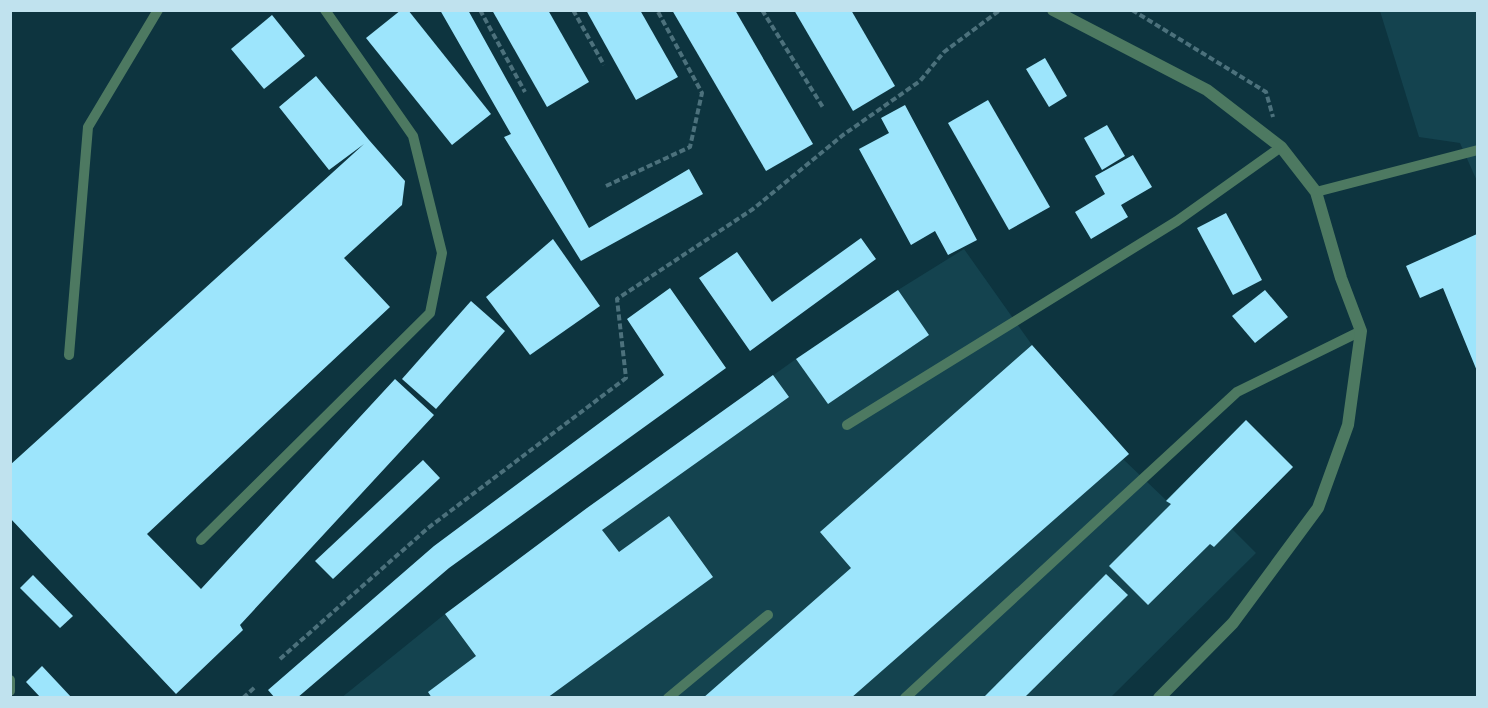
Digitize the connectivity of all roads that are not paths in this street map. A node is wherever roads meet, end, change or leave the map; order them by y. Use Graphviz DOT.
graph roads {
  1 [pos="158,10"];
  2 [pos="326,10"];
  3 [pos="1053,10"];
  4 [pos="1281,147"];
  5 [pos="1478,150"];
  6 [pos="1316,192"];
  7 [pos="1361,331"];
  8 [pos="69,355"];
  9 [pos="847,425"];
  10 [pos="201,540"];
  11 [pos="768,615"];
  12 [pos="10,681"];
  13 [pos="10,691"];
  14 [pos="668,698"];
  15 [pos="905,698"];
  16 [pos="1159,698"];
  1 -- 8 [label="lane"];
  2 -- 10 [label="lane"];
  3 -- 4 [label="street"];
  4 -- 6 [label="street"];
  4 -- 9 [label="lane"];
  5 -- 6 [label="lane"];
  6 -- 7 [label="street"];
  7 -- 15 [label="lane"];
  7 -- 16 [label="street"];
  11 -- 14 [label="lane"];
  12 -- 13 [label="lane"];
}
